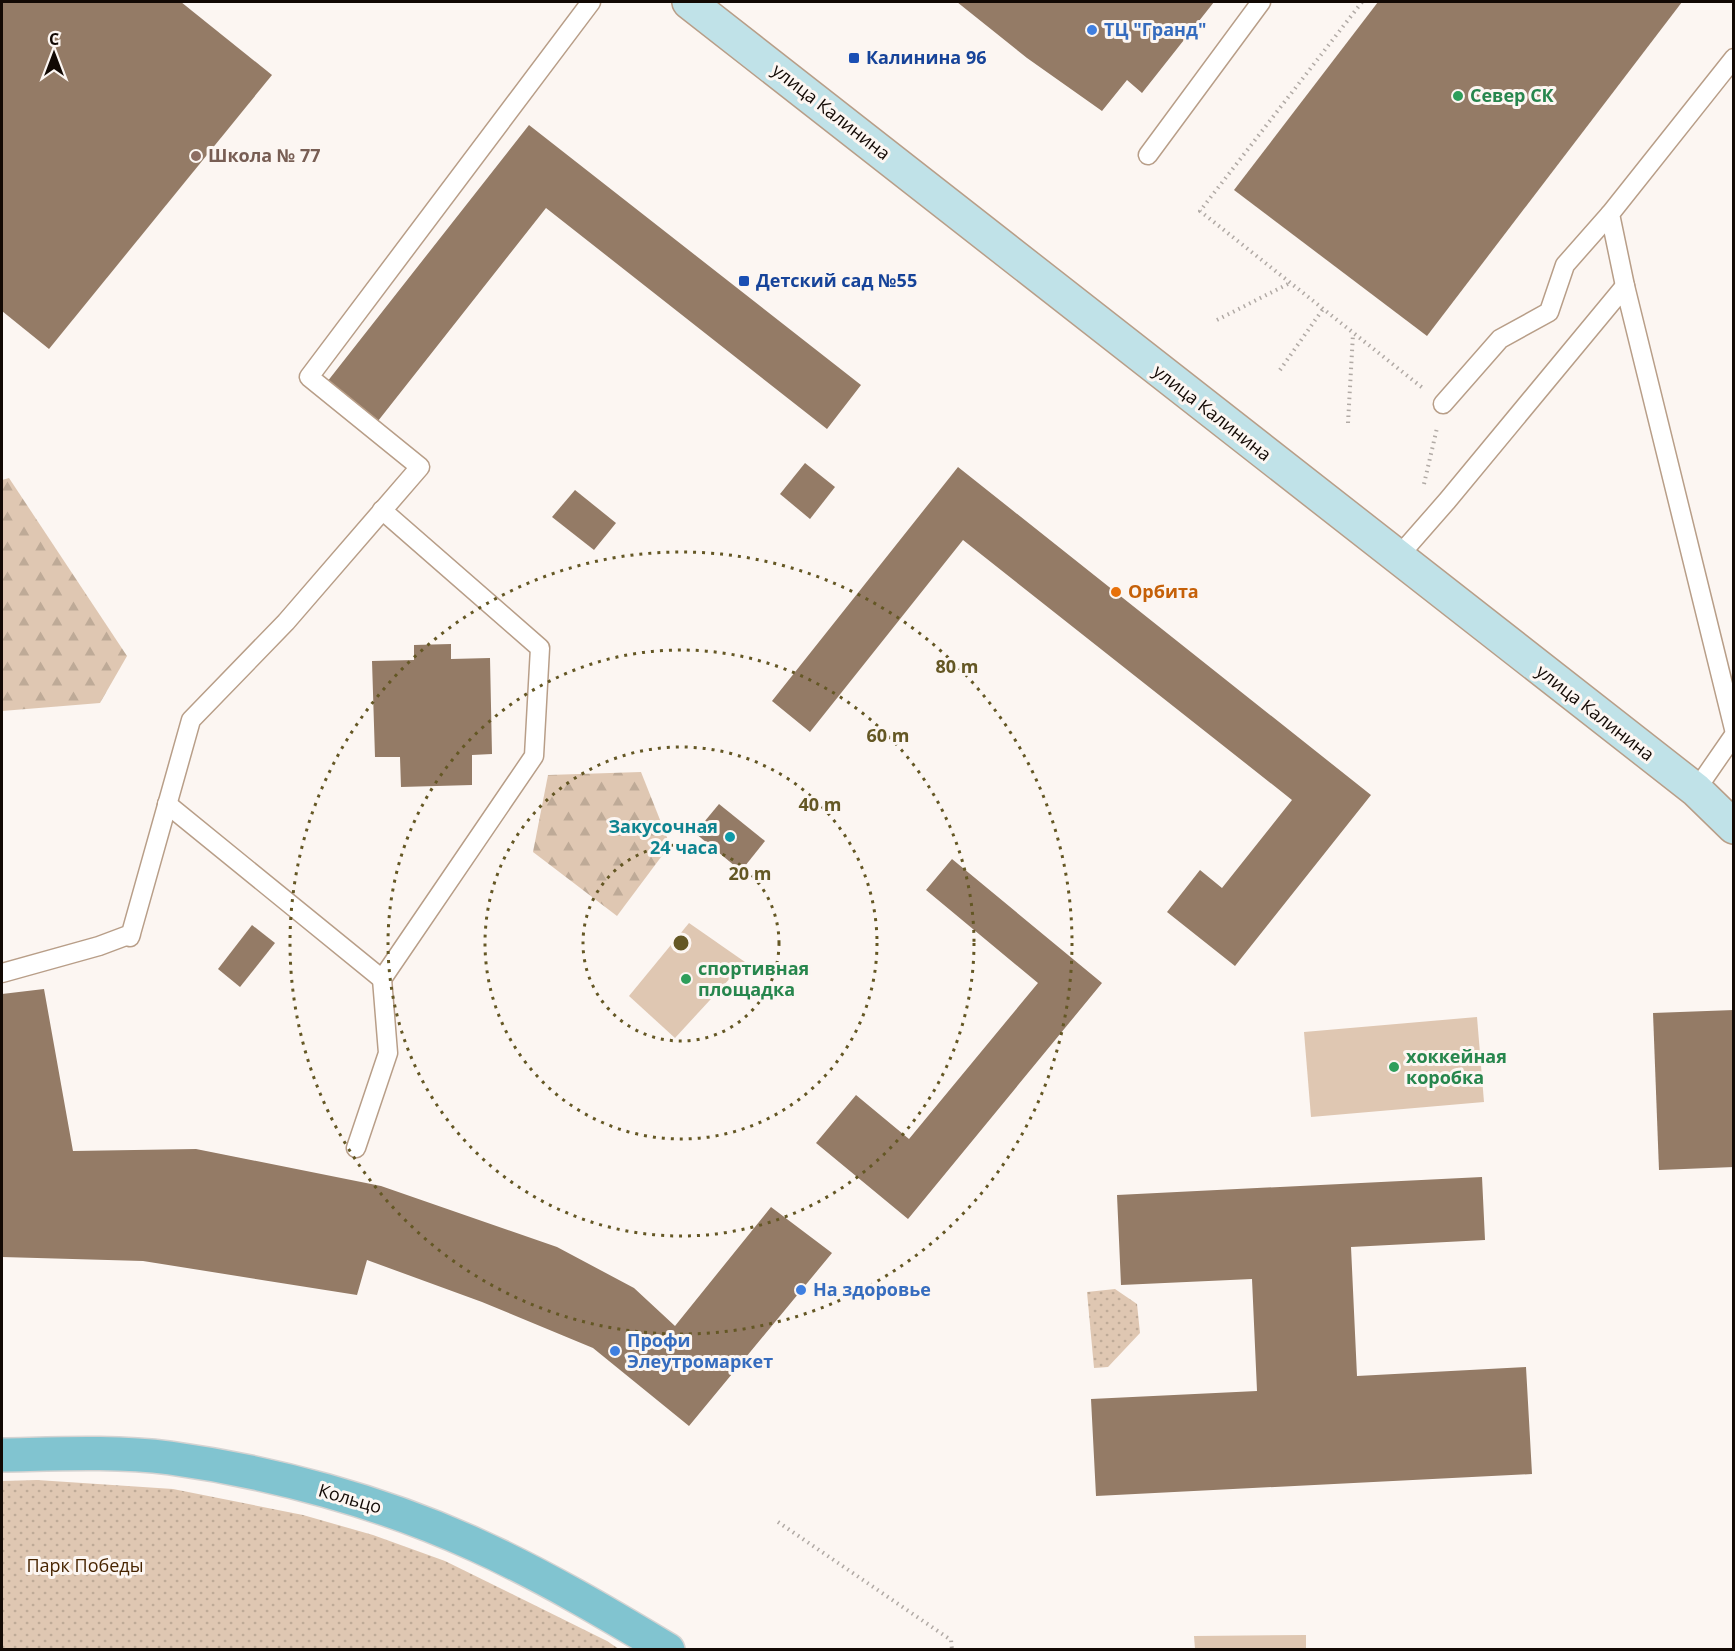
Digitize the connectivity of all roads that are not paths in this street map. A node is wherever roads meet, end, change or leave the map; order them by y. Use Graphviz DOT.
graph roads {
  1 [pos="591,2"];
  2 [pos="690,2"];
  3 [pos="1261,2"];
  4 [pos="1734,58"];
  5 [pos="1148,155"];
  6 [pos="1610,214"];
  7 [pos="1625,286"];
  8 [pos="1443,404"];
  9 [pos="382,510"];
  10 [pos="1397,558"];
  11 [pos="1734,729"];
  12 [pos="1734,735"];
  13 [pos="1696,790"];
  14 [pos="167,804"];
  15 [pos="1734,827"];
  16 [pos="2,973"];
  17 [pos="382,979"];
  18 [pos="356,1148"];
  19 [pos="2,1455"];
  20 [pos="668,1650"];
  1 -- 9 [label="lane"];
  2 -- 10 [label="main road, улица Калинина"];
  3 -- 5 [label="lane"];
  4 -- 6 [label="lane"];
  6 -- 7 [label="lane"];
  6 -- 8 [label="lane"];
  7 -- 10 [label="lane"];
  7 -- 11 [label="lane"];
  9 -- 14 [label="lane"];
  9 -- 17 [label="lane"];
  10 -- 13 [label="main road, улица Калинина"];
  12 -- 13 [label="lane"];
  13 -- 15 [label="main road, улица Калинина"];
  14 -- 16 [label="lane"];
  14 -- 17 [label="lane"];
  17 -- 18 [label="lane"];
  19 -- 20 [label="main road, Кольцо"];
}
